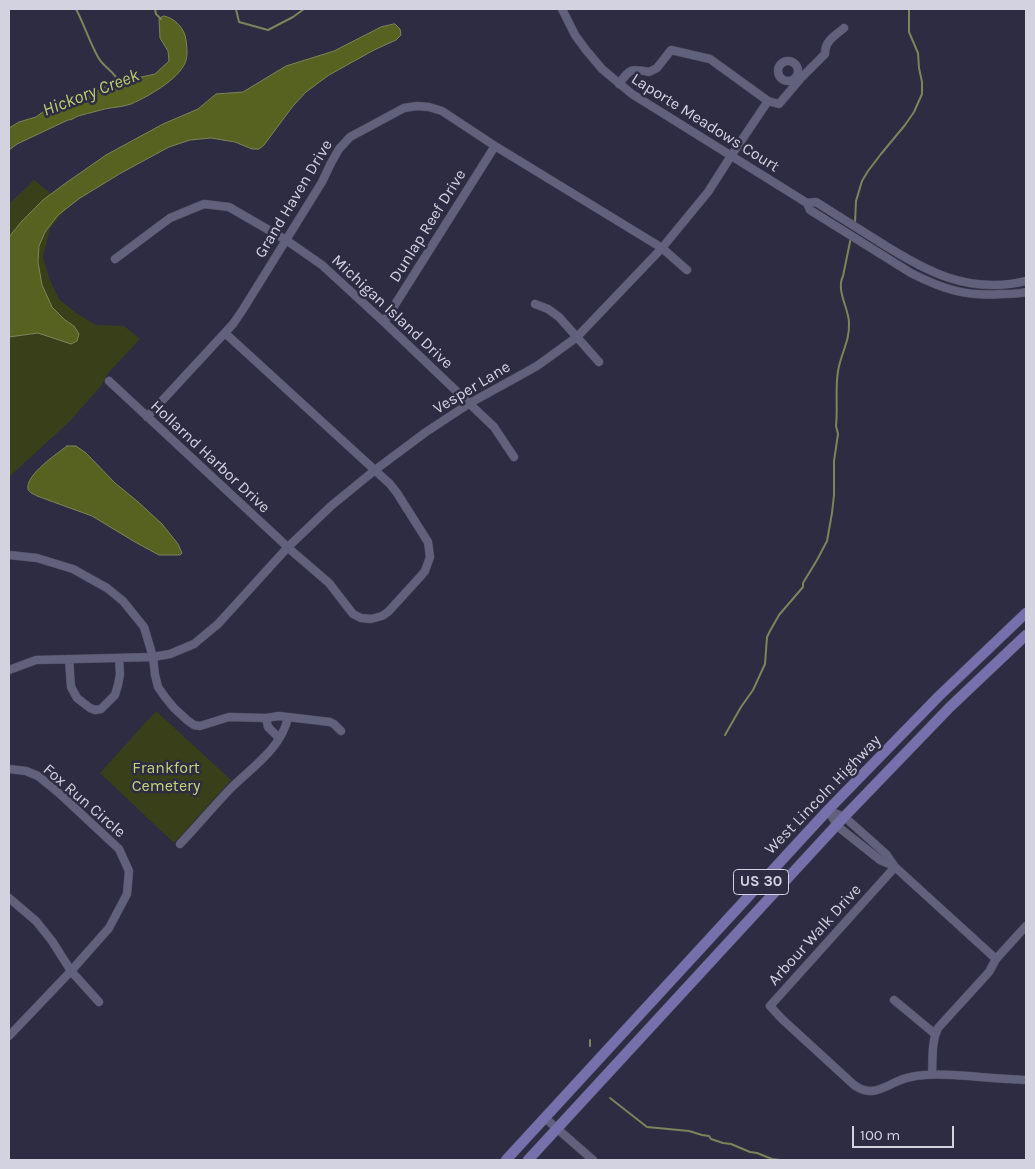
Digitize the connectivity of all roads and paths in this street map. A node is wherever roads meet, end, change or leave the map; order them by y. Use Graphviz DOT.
graph roads {
  1 [pos="562,9"];
  2 [pos="844,28"];
  3 [pos="619,84"];
  4 [pos="768,101"];
  5 [pos="495,146"];
  6 [pos="731,156"];
  7 [pos="808,204"];
  8 [pos="290,242"];
  9 [pos="662,248"];
  10 [pos="115,258"];
  11 [pos="687,270"];
  12 [pos="1026,281"];
  13 [pos="1026,292"];
  14 [pos="534,304"];
  15 [pos="384,322"];
  16 [pos="225,333"];
  17 [pos="577,337"];
  18 [pos="599,362"];
  19 [pos="109,381"];
  20 [pos="470,403"];
  21 [pos="147,417"];
  22 [pos="514,457"];
  23 [pos="375,470"];
  24 [pos="290,550"];
  25 [pos="9,554"];
  26 [pos="1026,613"];
  27 [pos="1026,636"];
  28 [pos="153,657"];
  29 [pos="119,658"];
  30 [pos="69,659"];
  31 [pos="9,670"];
  32 [pos="288,717"];
  33 [pos="266,718"];
  34 [pos="341,731"];
  35 [pos="279,738"];
  36 [pos="9,769"];
  37 [pos="828,810"];
  38 [pos="841,821"];
  39 [pos="180,844"];
  40 [pos="896,867"];
  41 [pos="9,898"];
  42 [pos="1026,926"];
  43 [pos="996,959"];
  44 [pos="71,972"];
  45 [pos="894,1000"];
  46 [pos="99,1002"];
  47 [pos="935,1034"];
  48 [pos="9,1036"];
  49 [pos="932,1074"];
  50 [pos="1026,1080"];
  51 [pos="545,1118"];
  52 [pos="557,1129"];
  53 [pos="506,1160"];
  54 [pos="528,1160"];
  55 [pos="593,1160"];
  1 -- 3 [label="street, Laporte Meadows Court"];
  2 -- 4 [label="street"];
  3 -- 4 [label="street"];
  3 -- 6 [label="street, Laporte Meadows Court"];
  4 -- 6 [label="street, Vesper Lane"];
  5 -- 8 [label="street, Grand Haven Drive"];
  5 -- 9 [label="street, Grand Haven Drive"];
  5 -- 15 [label="street, Dunlap Reef Drive"];
  6 -- 7 [label="street, Laporte Meadows Court"];
  6 -- 9 [label="street, Vesper Lane"];
  7 -- 12 [label="street, Laporte Meadows Court"];
  7 -- 13 [label="street, Laporte Meadows Court"];
  8 -- 10 [label="street, Michigan Island Drive"];
  8 -- 15 [label="street, Michigan Island Drive"];
  8 -- 16 [label="street, Grand Haven Drive"];
  9 -- 11 [label="street, Grand Haven Drive"];
  9 -- 17 [label="street, Vesper Lane"];
  14 -- 17 [label="street"];
  15 -- 20 [label="street, Michigan Island Drive"];
  16 -- 21 [label="street, Grand Haven Drive"];
  16 -- 23 [label="street"];
  17 -- 18 [label="street"];
  17 -- 20 [label="street, Vesper Lane"];
  19 -- 21 [label="street, Hollarnd Harbor Drive"];
  20 -- 22 [label="street, Michigan Island Drive"];
  20 -- 23 [label="street, Vesper Lane"];
  21 -- 24 [label="street, Hollarnd Harbor Drive"];
  23 -- 24 [label="street, Vesper Lane"];
  23 -- 24 [label="street, Hollarnd Harbor Drive"];
  24 -- 28 [label="street, Vesper Lane"];
  25 -- 28 [label="street"];
  26 -- 37 [label="main road, West Lincoln Highway / US 30"];
  27 -- 38 [label="main road, West Lincoln Highway / US 30"];
  28 -- 29 [label="street, Vesper Lane"];
  28 -- 33 [label="street"];
  29 -- 30 [label="street, Vesper Lane"];
  29 -- 30 [label="street"];
  30 -- 31 [label="street, Vesper Lane"];
  32 -- 33 [label="street"];
  32 -- 34 [label="street"];
  32 -- 35 [label="street"];
  33 -- 35 [label="street"];
  35 -- 39 [label="street"];
  36 -- 44 [label="street, Fox Run Circle"];
  37 -- 38 [label="street"];
  37 -- 51 [label="main road, West Lincoln Highway / US 30"];
  38 -- 40 [label="street"];
  38 -- 52 [label="main road, West Lincoln Highway / US 30"];
  40 -- 43 [label="street"];
  40 -- 49 [label="street, Arbour Walk Drive"];
  41 -- 44 [label="street"];
  42 -- 43 [label="street"];
  43 -- 47 [label="street"];
  44 -- 46 [label="street"];
  44 -- 48 [label="street, Fox Run Circle"];
  45 -- 47 [label="street"];
  47 -- 49 [label="street"];
  49 -- 50 [label="street, Arbour Walk Drive"];
  51 -- 52 [label="street"];
  51 -- 53 [label="main road, West Lincoln Highway / US 30"];
  52 -- 54 [label="main road, West Lincoln Highway / US 30"];
  52 -- 55 [label="street"];
}
